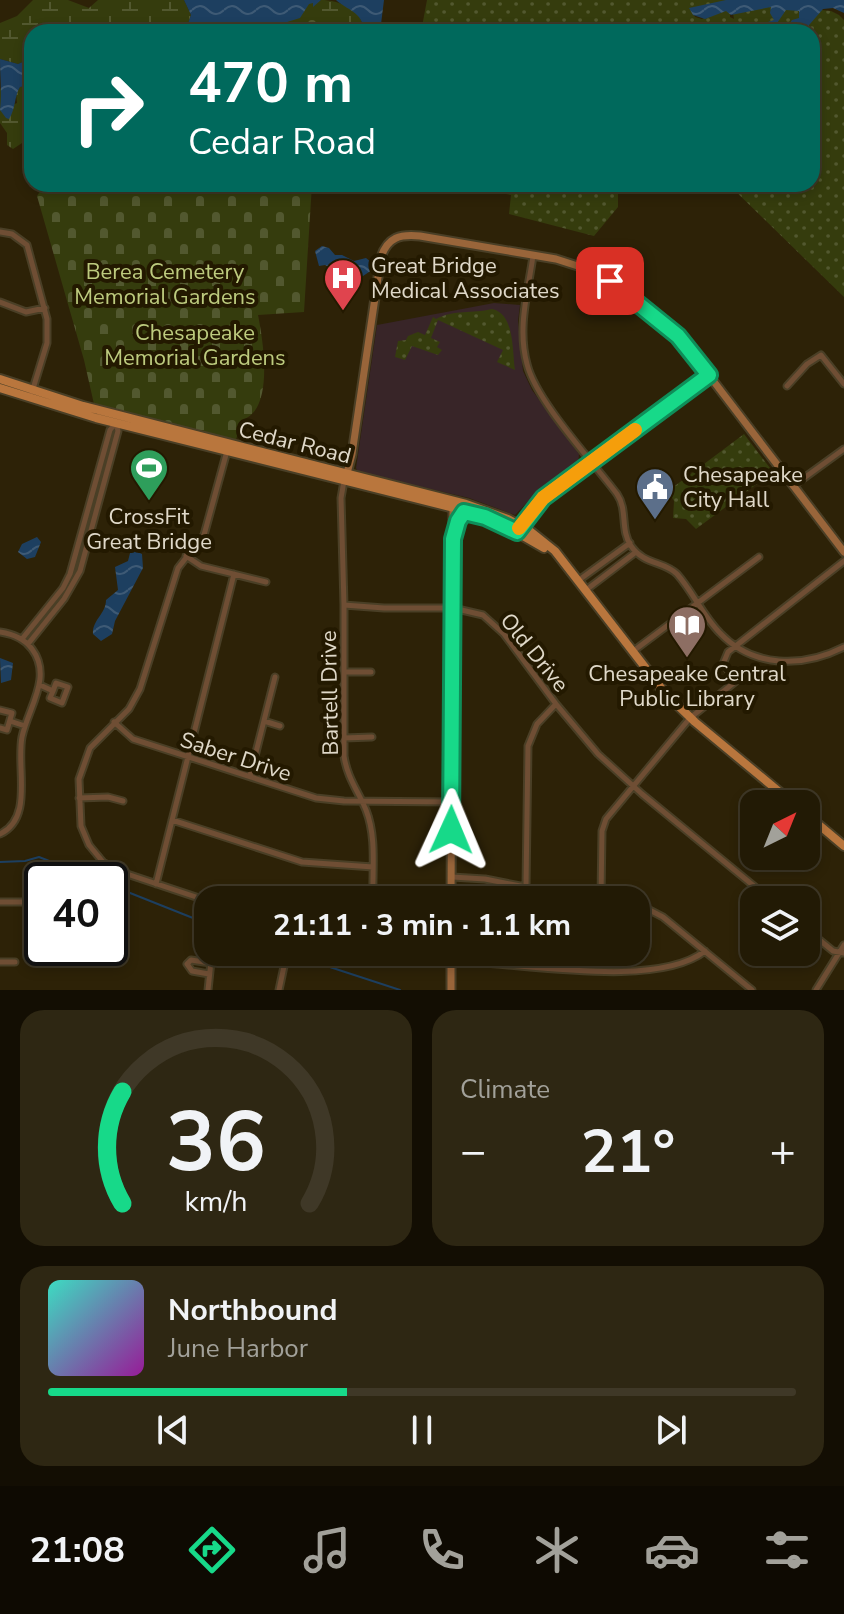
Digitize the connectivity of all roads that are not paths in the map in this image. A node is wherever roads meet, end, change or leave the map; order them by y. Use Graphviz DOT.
graph roads {
  1 [pos="0,232"];
  2 [pos="533,256"];
  3 [pos="0,302"];
  4 [pos="45,308"];
  5 [pos="709,375"];
  6 [pos="0,379"];
  7 [pos="844,384"];
  8 [pos="787,386"];
  9 [pos="0,388"];
  10 [pos="31,394"];
  11 [pos="102,411"];
  12 [pos="116,423"];
  13 [pos="182,432"];
  14 [pos="229,448"];
  15 [pos="844,449"];
  16 [pos="593,462"];
  17 [pos="346,478"];
  18 [pos="793,486"];
  19 [pos="455,505"];
  20 [pos="469,512"];
  21 [pos="518,529"];
  22 [pos="453,539"];
  23 [pos="630,543"];
  24 [pos="636,552"];
  25 [pos="844,552"];
  26 [pos="186,556"];
  27 [pos="758,558"];
  28 [pos="844,561"];
  29 [pos="234,574"];
  30 [pos="579,581"];
  31 [pos="266,582"];
  32 [pos="586,590"];
  33 [pos="698,603"];
  34 [pos="344,605"];
  35 [pos="453,608"];
  36 [pos="0,632"];
  37 [pos="22,639"];
  38 [pos="28,644"];
  39 [pos="735,646"];
  40 [pos="844,647"];
  41 [pos="631,652"];
  42 [pos="344,672"];
  43 [pos="371,672"];
  44 [pos="275,677"];
  45 [pos="40,685"];
  46 [pos="53,691"];
  47 [pos="556,704"];
  48 [pos="0,710"];
  49 [pos="690,718"];
  50 [pos="10,721"];
  51 [pos="264,721"];
  52 [pos="114,722"];
  53 [pos="25,726"];
  54 [pos="280,726"];
  55 [pos="0,728"];
  56 [pos="372,737"];
  57 [pos="344,738"];
  58 [pos="188,757"];
  59 [pos="250,776"];
  60 [pos="633,787"];
  61 [pos="777,790"];
  62 [pos="79,798"];
  63 [pos="123,801"];
  64 [pos="360,801"];
  65 [pos="452,802"];
  66 [pos="172,820"];
  67 [pos="820,826"];
  68 [pos="0,834"];
  69 [pos="844,846"];
  70 [pos="373,867"];
  71 [pos="452,877"];
  72 [pos="156,884"];
  73 [pos="373,886"];
  74 [pos="452,886"];
  75 [pos="521,886"];
  76 [pos="526,886"];
  77 [pos="601,886"];
  78 [pos="754,886"];
  79 [pos="194,896"];
  80 [pos="0,902"];
  81 [pos="24,902"];
  82 [pos="650,909"];
  83 [pos="820,940"];
  84 [pos="844,945"];
  85 [pos="705,951"];
  86 [pos="842,953"];
  87 [pos="194,960"];
  88 [pos="0,962"];
  89 [pos="15,962"];
  90 [pos="210,966"];
  91 [pos="284,966"];
  92 [pos="451,966"];
  93 [pos="511,966"];
  94 [pos="675,972"];
  95 [pos="209,974"];
  96 [pos="659,976"];
  97 [pos="208,990"];
  98 [pos="279,990"];
  99 [pos="451,990"];
  100 [pos="752,990"];
  101 [pos="816,990"];
  1 -- 4 [label="street"];
  2 -- 5 [label="street"];
  2 -- 16 [label="street"];
  2 -- 17 [label="street"];
  3 -- 4 [label="street"];
  4 -- 10 [label="street"];
  5 -- 16 [label="street"];
  5 -- 18 [label="street"];
  6 -- 10 [label="main road, Cedar Road"];
  7 -- 8 [label="street"];
  9 -- 10 [label="main road, Cedar Road"];
  10 -- 11 [label="main road, Cedar Road"];
  10 -- 12 [label="main road, Cedar Road"];
  11 -- 12 [label="main road"];
  11 -- 13 [label="main road, Cedar Road"];
  12 -- 13 [label="main road"];
  12 -- 14 [label="main road, Cedar Road"];
  12 -- 37 [label="street"];
  12 -- 38 [label="street"];
  13 -- 14 [label="main road, Cedar Road"];
  14 -- 17 [label="main road, Cedar Road"];
  14 -- 26 [label="street"];
  15 -- 18 [label="street"];
  16 -- 21 [label="street"];
  16 -- 23 [label="street"];
  17 -- 19 [label="main road, Cedar Road"];
  17 -- 34 [label="street, Bartell Drive"];
  18 -- 25 [label="street"];
  19 -- 20 [label="main road, Cedar Road"];
  19 -- 21 [label="main road, Cedar Road"];
  19 -- 22 [label="street"];
  20 -- 21 [label="main road, Cedar Road"];
  20 -- 22 [label="main road"];
  21 -- 30 [label="main road, Cedar Road"];
  22 -- 35 [label="street"];
  23 -- 24 [label="street"];
  23 -- 30 [label="street"];
  24 -- 32 [label="street"];
  24 -- 33 [label="street"];
  26 -- 29 [label="street"];
  26 -- 52 [label="street"];
  27 -- 33 [label="street"];
  28 -- 39 [label="street"];
  29 -- 31 [label="street"];
  29 -- 58 [label="street"];
  30 -- 32 [label="main road, Cedar Road"];
  32 -- 41 [label="main road, Cedar Road"];
  33 -- 39 [label="street"];
  33 -- 41 [label="street"];
  34 -- 35 [label="street, Old Drive"];
  34 -- 42 [label="street, Bartell Drive"];
  35 -- 47 [label="street, Old Drive"];
  35 -- 65 [label="street"];
  36 -- 37 [label="street"];
  37 -- 38 [label="street"];
  38 -- 45 [label="street"];
  39 -- 40 [label="street"];
  39 -- 49 [label="street"];
  41 -- 49 [label="main road, Cedar Road"];
  42 -- 43 [label="street"];
  42 -- 57 [label="street, Bartell Drive"];
  44 -- 51 [label="street"];
  45 -- 46 [label="street"];
  45 -- 53 [label="street"];
  47 -- 60 [label="street, Old Drive"];
  47 -- 76 [label="street"];
  48 -- 50 [label="street"];
  49 -- 60 [label="street"];
  49 -- 61 [label="main road, Cedar Road"];
  50 -- 53 [label="street"];
  50 -- 55 [label="street"];
  51 -- 54 [label="street"];
  51 -- 59 [label="street"];
  52 -- 58 [label="street, Saber Drive"];
  52 -- 62 [label="street"];
  53 -- 68 [label="street"];
  56 -- 57 [label="street"];
  57 -- 64 [label="street, Bartell Drive"];
  58 -- 59 [label="street, Saber Drive"];
  58 -- 66 [label="street"];
  59 -- 64 [label="street, Saber Drive"];
  60 -- 77 [label="street"];
  60 -- 78 [label="street, Old Drive"];
  62 -- 63 [label="street"];
  62 -- 72 [label="street"];
  64 -- 65 [label="street, Saber Drive"];
  64 -- 70 [label="street, Bartell Drive"];
  65 -- 71 [label="street"];
  66 -- 70 [label="street"];
  66 -- 72 [label="street"];
  67 -- 69 [label="main road"];
  70 -- 73 [label="street, Bartell Drive"];
  71 -- 74 [label="street"];
  71 -- 75 [label="street"];
  72 -- 79 [label="street"];
  80 -- 81 [label="street"];
  82 -- 85 [label="street"];
  83 -- 86 [label="street"];
  84 -- 86 [label="street"];
  85 -- 94 [label="street"];
  85 -- 100 [label="street"];
  86 -- 101 [label="street"];
  87 -- 95 [label="street"];
  88 -- 89 [label="street"];
  90 -- 95 [label="street"];
  91 -- 98 [label="street"];
  92 -- 99 [label="street"];
  93 -- 96 [label="street"];
  95 -- 97 [label="street"];
}
